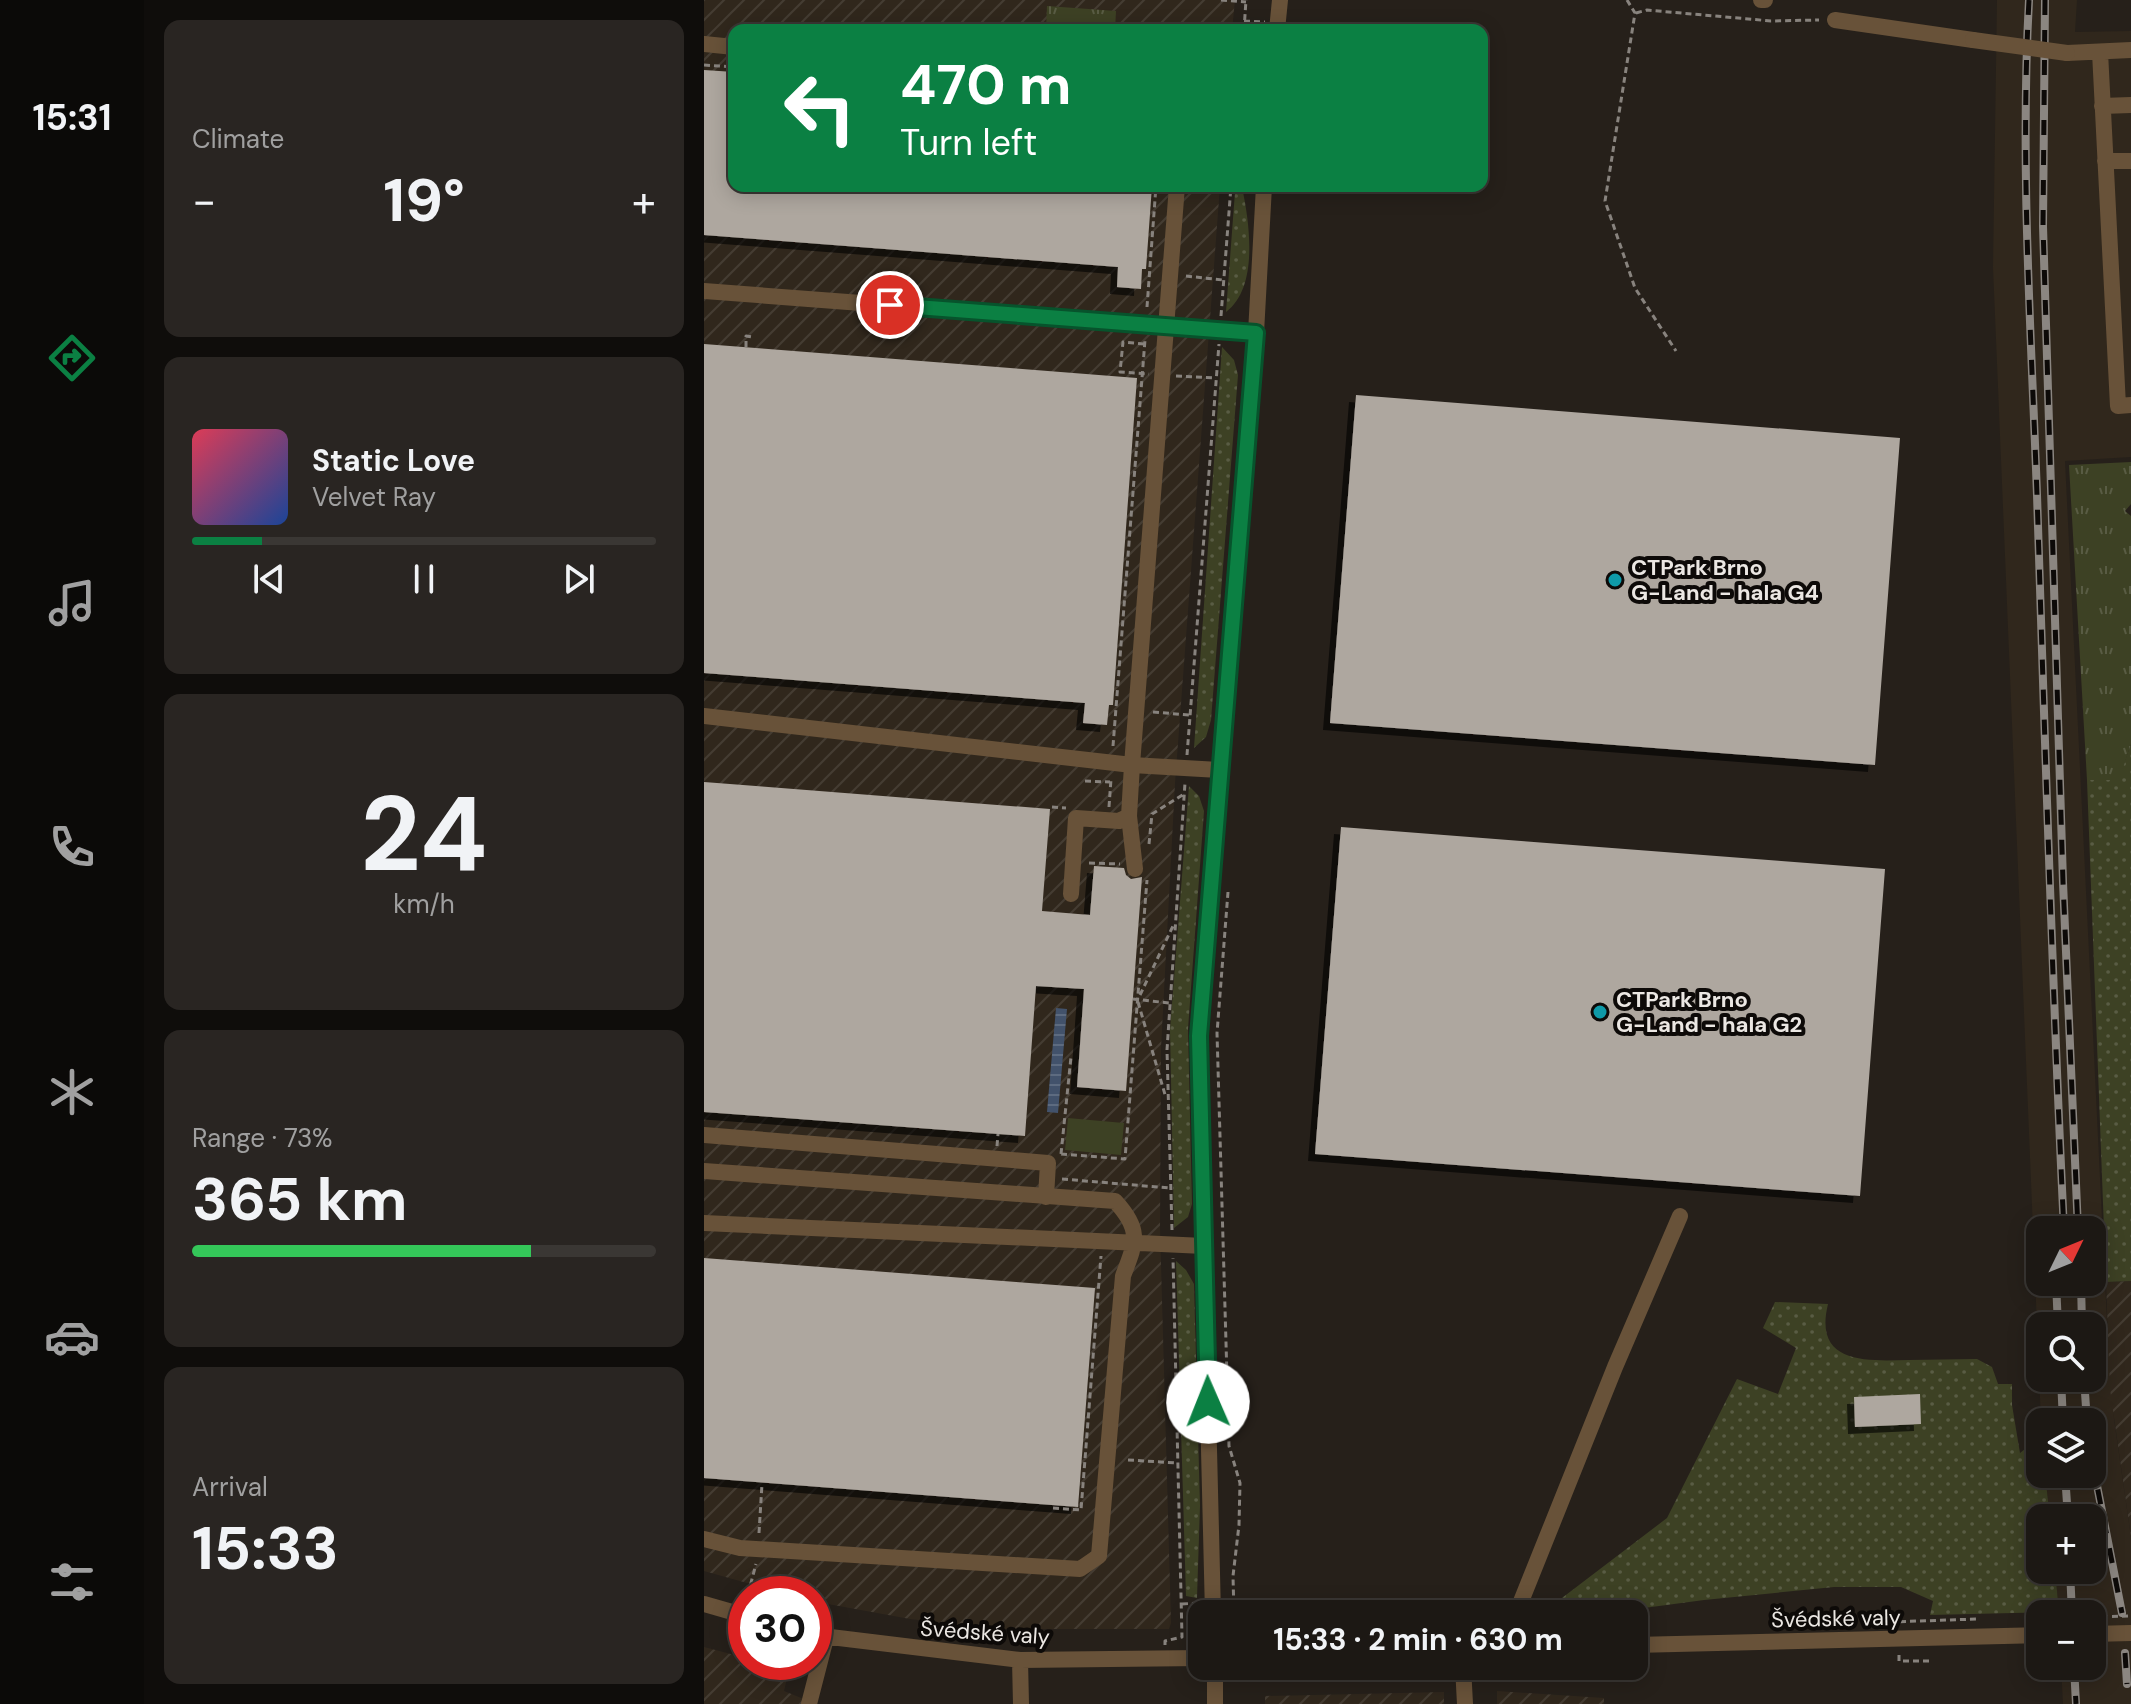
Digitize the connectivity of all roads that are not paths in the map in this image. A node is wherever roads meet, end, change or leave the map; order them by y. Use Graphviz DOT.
graph roads {
  1 [pos="1280,0"];
  2 [pos="1835,20"];
  3 [pos="1274,24"];
  4 [pos="704,44"];
  5 [pos="728,46"];
  6 [pos="2131,50"];
  7 [pos="2100,52"];
  8 [pos="2131,105"];
  9 [pos="2102,106"];
  10 [pos="2105,161"];
  11 [pos="2131,161"];
  12 [pos="1177,192"];
  13 [pos="1264,192"];
  14 [pos="704,291"];
  15 [pos="1168,326"];
  16 [pos="1256,333"];
  17 [pos="2131,405"];
  18 [pos="704,716"];
  19 [pos="1132,765"];
  20 [pos="1219,770"];
  21 [pos="1136,815"];
  22 [pos="1139,872"];
  23 [pos="1071,894"];
  24 [pos="704,1135"];
  25 [pos="704,1171"];
  26 [pos="1046,1197"];
  27 [pos="1680,1216"];
  28 [pos="704,1223"];
  29 [pos="1135,1243"];
  30 [pos="1204,1246"];
  31 [pos="704,1539"];
  32 [pos="1213,1600"];
  33 [pos="1522,1600"];
  34 [pos="704,1604"];
  35 [pos="728,1611"];
  36 [pos="2131,1633"];
  37 [pos="2106,1634"];
  38 [pos="2026,1635"];
  39 [pos="832,1638"];
  40 [pos="1648,1645"];
  41 [pos="1188,1658"];
  42 [pos="1020,1660"];
  43 [pos="813,1680"];
  44 [pos="1215,1680"];
  45 [pos="1464,1680"];
  46 [pos="809,1704"];
  47 [pos="1021,1704"];
  48 [pos="1215,1704"];
  49 [pos="1465,1704"];
  1 -- 3 [label="street"];
  2 -- 7 [label="street, bridge"];
  4 -- 5 [label="street"];
  6 -- 7 [label="street"];
  7 -- 9 [label="street"];
  8 -- 9 [label="street"];
  9 -- 10 [label="street"];
  10 -- 11 [label="street"];
  10 -- 17 [label="street"];
  12 -- 15 [label="street"];
  13 -- 16 [label="street"];
  14 -- 15 [label="street"];
  15 -- 16 [label="street"];
  15 -- 19 [label="street"];
  16 -- 20 [label="street"];
  18 -- 19 [label="street"];
  19 -- 20 [label="street"];
  19 -- 21 [label="street"];
  20 -- 30 [label="street"];
  21 -- 22 [label="street"];
  21 -- 23 [label="street"];
  24 -- 26 [label="street"];
  25 -- 26 [label="street"];
  26 -- 29 [label="street"];
  27 -- 33 [label="street"];
  28 -- 29 [label="street"];
  29 -- 30 [label="street"];
  29 -- 31 [label="street"];
  30 -- 32 [label="street"];
  34 -- 35 [label="street"];
  36 -- 37 [label="street, bridge"];
  38 -- 40 [label="street, Švédské valy"];
  39 -- 42 [label="street, Švédské valy"];
  41 -- 42 [label="street, Švédské valy"];
  42 -- 47 [label="street"];
  43 -- 46 [label="street"];
  44 -- 48 [label="street"];
  45 -- 49 [label="street"];
}
